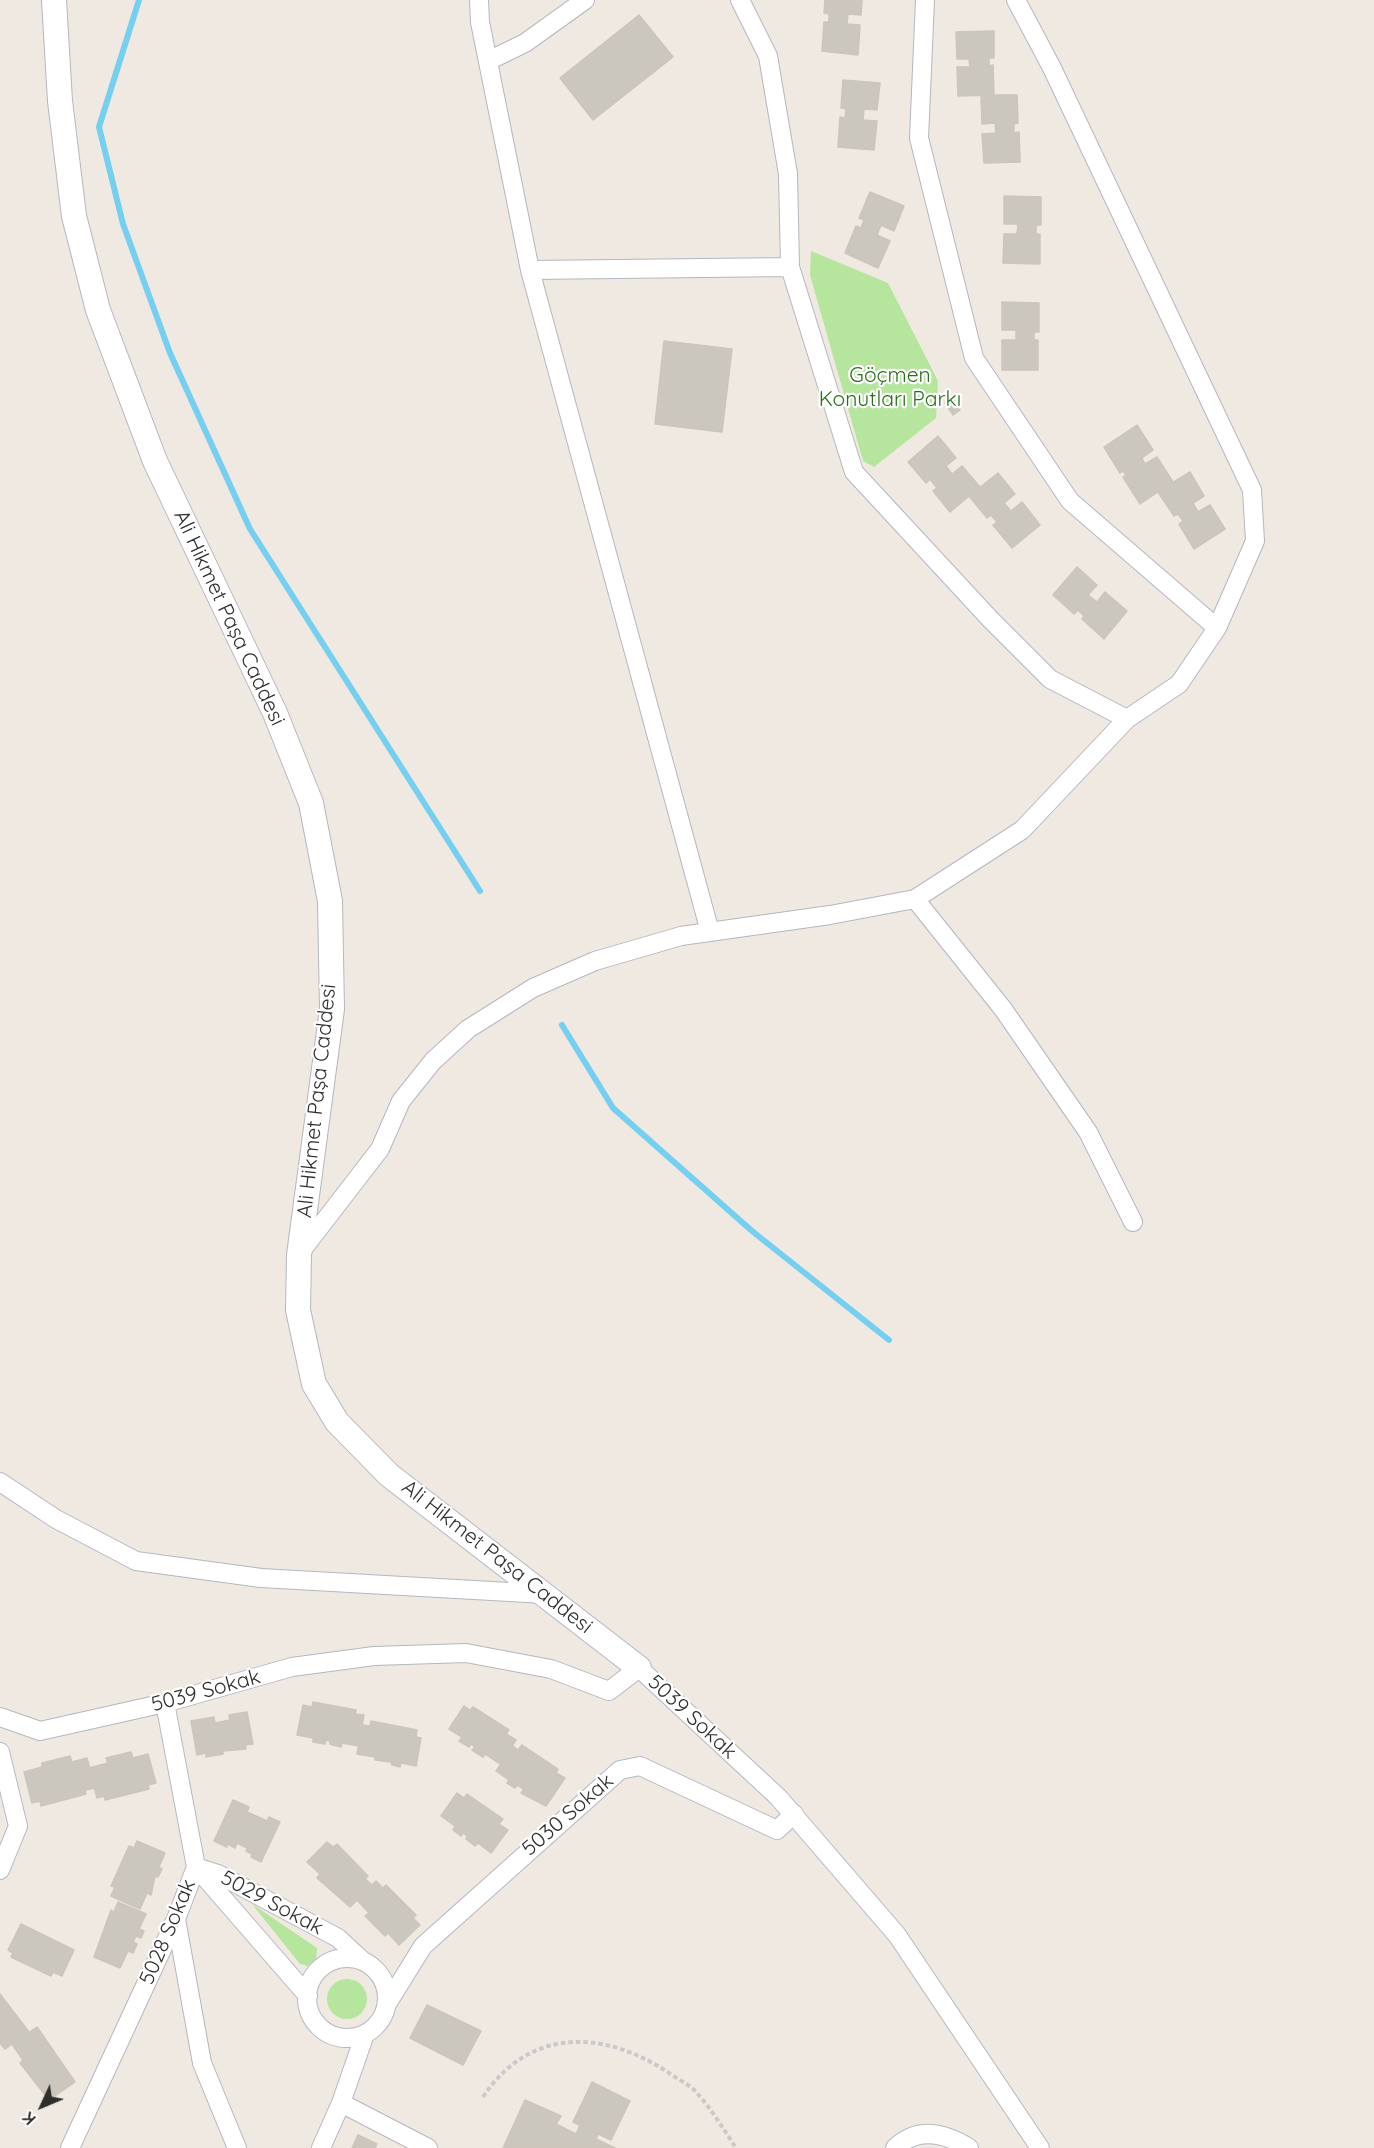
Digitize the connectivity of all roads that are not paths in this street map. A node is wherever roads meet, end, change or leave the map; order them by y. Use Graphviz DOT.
graph roads {
  1 [pos="54,0"];
  2 [pos="479,0"];
  3 [pos="585,0"];
  4 [pos="740,0"];
  5 [pos="925,0"];
  6 [pos="1016,0"];
  7 [pos="490,60"];
  8 [pos="789,267"];
  9 [pos="530,270"];
  10 [pos="1216,628"];
  11 [pos="1127,719"];
  12 [pos="915,899"];
  13 [pos="710,932"];
  14 [pos="1133,1222"];
  15 [pos="299,1255"];
  16 [pos="0,1482"];
  17 [pos="547,1594"];
  18 [pos="639,1668"];
  19 [pos="165,1703"];
  20 [pos="1,1722"];
  21 [pos="0,1752"];
  22 [pos="795,1814"];
  23 [pos="196,1867"];
  24 [pos="0,1870"];
  25 [pos="176,1919"];
  26 [pos="364,1962"];
  27 [pos="308,1996"];
  28 [pos="387,2004"];
  29 [pos="365,2034"];
  30 [pos="341,2103"];
  31 [pos="70,2148"];
  32 [pos="237,2148"];
  33 [pos="321,2148"];
  34 [pos="429,2148"];
  35 [pos="895,2148"];
  36 [pos="969,2148"];
  37 [pos="1040,2148"];
  1 -- 15 [label="main road, Ali Hikmet Paşa Caddesi"];
  2 -- 7 [label="street"];
  3 -- 7 [label="street"];
  4 -- 8 [label="street"];
  5 -- 10 [label="street"];
  6 -- 10 [label="street"];
  7 -- 9 [label="street"];
  8 -- 9 [label="street"];
  8 -- 11 [label="street"];
  9 -- 13 [label="street"];
  10 -- 11 [label="street"];
  11 -- 12 [label="street"];
  12 -- 13 [label="street"];
  12 -- 14 [label="street"];
  13 -- 15 [label="street"];
  15 -- 17 [label="main road, Ali Hikmet Paşa Caddesi"];
  16 -- 17 [label="street"];
  17 -- 18 [label="main road, Ali Hikmet Paşa Caddesi"];
  18 -- 19 [label="street, 5039 Sokak"];
  18 -- 22 [label="street, 5039 Sokak"];
  19 -- 20 [label="street, 5039 Sokak"];
  19 -- 23 [label="street, 5028 Sokak"];
  21 -- 24 [label="street"];
  22 -- 28 [label="street, 5030 Sokak"];
  22 -- 37 [label="street, 5039 Sokak"];
  23 -- 25 [label="street, 5028 Sokak"];
  23 -- 26 [label="street, 5029 Sokak"];
  23 -- 27 [label="street, 5029 Sokak"];
  25 -- 31 [label="street, 5028 Sokak"];
  25 -- 32 [label="street"];
  26 -- 27 [label="street"];
  26 -- 28 [label="street"];
  27 -- 29 [label="street"];
  28 -- 29 [label="street"];
  29 -- 30 [label="street"];
  30 -- 33 [label="street"];
  30 -- 34 [label="street"];
  35 -- 36 [label="street"];
}
